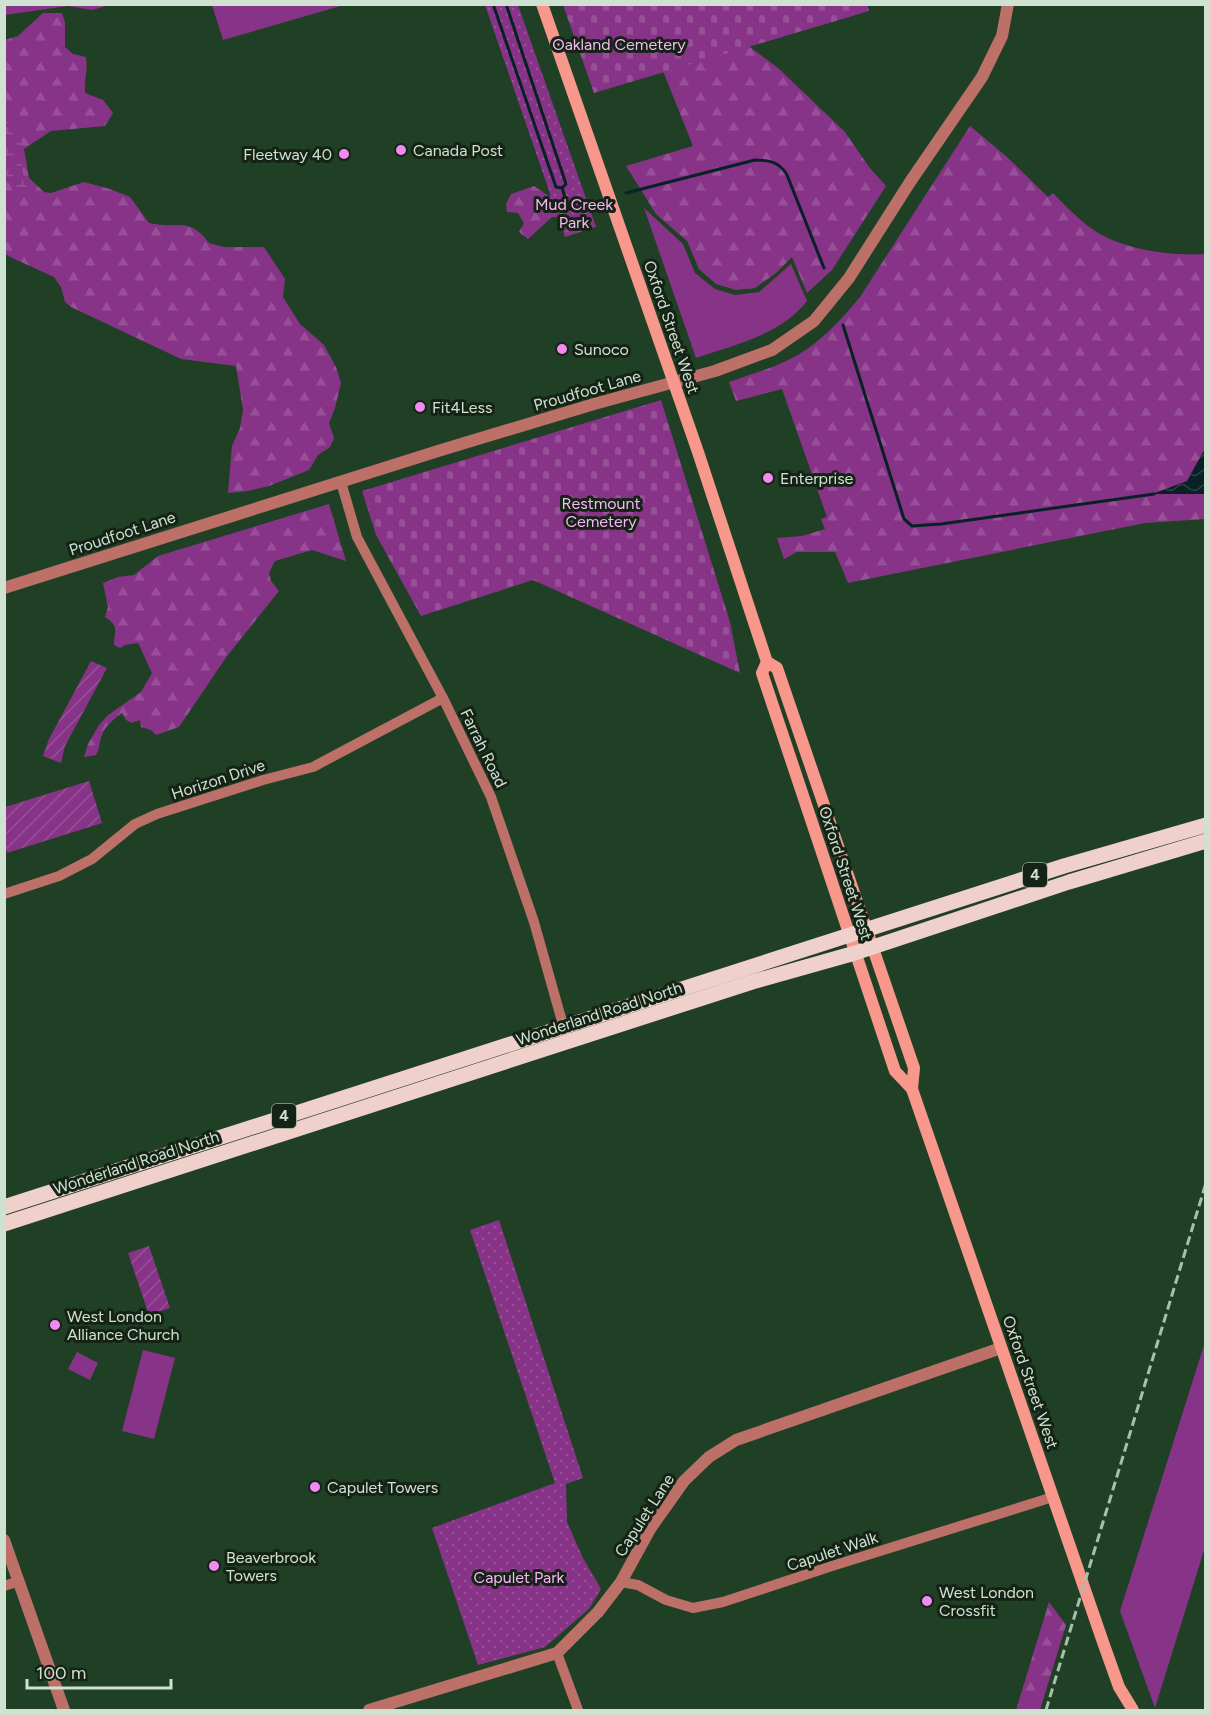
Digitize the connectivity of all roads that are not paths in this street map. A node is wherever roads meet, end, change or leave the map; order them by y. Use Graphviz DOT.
graph roads {
  1 [pos="542,4"];
  2 [pos="1008,4"];
  3 [pos="673,382"];
  4 [pos="341,482"];
  5 [pos="4,588"];
  6 [pos="767,662"];
  7 [pos="443,698"];
  8 [pos="1206,825"];
  9 [pos="1206,841"];
  10 [pos="4,894"];
  11 [pos="866,930"];
  12 [pos="849,935"];
  13 [pos="872,947"];
  14 [pos="855,953"];
  15 [pos="563,1025"];
  16 [pos="567,1042"];
  17 [pos="912,1089"];
  18 [pos="4,1207"];
  19 [pos="4,1224"];
  20 [pos="1001,1348"];
  21 [pos="1053,1497"];
  22 [pos="4,1540"];
  23 [pos="19,1581"];
  24 [pos="621,1582"];
  25 [pos="4,1586"];
  26 [pos="558,1653"];
  27 [pos="1119,1687"];
  28 [pos="64,1710"];
  29 [pos="369,1710"];
  30 [pos="578,1710"];
  31 [pos="1122,1710"];
  32 [pos="1133,1710"];
  1 -- 3 [label="main road, Oxford Street West"];
  2 -- 3 [label="street, Proudfoot Lane"];
  3 -- 4 [label="street, Proudfoot Lane"];
  3 -- 6 [label="main road, Oxford Street West"];
  4 -- 5 [label="street, Proudfoot Lane"];
  4 -- 7 [label="street, Farrah Road"];
  6 -- 11 [label="main road, Oxford Street West"];
  6 -- 12 [label="main road, Oxford Street West"];
  7 -- 10 [label="street, Horizon Drive"];
  7 -- 15 [label="street, Farrah Road"];
  8 -- 11 [label="main road, Wonderland Road North / 4"];
  9 -- 13 [label="main road, Wonderland Road North / 4"];
  11 -- 12 [label="main road, Wonderland Road North / 4"];
  11 -- 13 [label="main road, Oxford Street West"];
  12 -- 14 [label="main road, Oxford Street West"];
  12 -- 15 [label="main road, Wonderland Road North / 4"];
  13 -- 14 [label="main road, Wonderland Road North / 4"];
  13 -- 17 [label="main road, Oxford Street West"];
  14 -- 16 [label="main road, Wonderland Road North / 4"];
  14 -- 17 [label="main road, Oxford Street West"];
  15 -- 16 [label="street, Farrah Road"];
  15 -- 18 [label="main road, Wonderland Road North / 4"];
  16 -- 19 [label="main road, Wonderland Road North / 4"];
  17 -- 20 [label="main road, Oxford Street West"];
  20 -- 21 [label="main road, Oxford Street West"];
  20 -- 24 [label="street, Capulet Lane"];
  21 -- 24 [label="street, Capulet Walk"];
  21 -- 27 [label="main road, Oxford Street West"];
  22 -- 23 [label="street"];
  23 -- 25 [label="street"];
  23 -- 28 [label="street"];
  24 -- 26 [label="street, Capulet Lane"];
  26 -- 29 [label="street, Capulet Lane"];
  26 -- 30 [label="street"];
  27 -- 31 [label="main road, Oxford Street West"];
  27 -- 32 [label="main road, Oxford Street West"];
}
